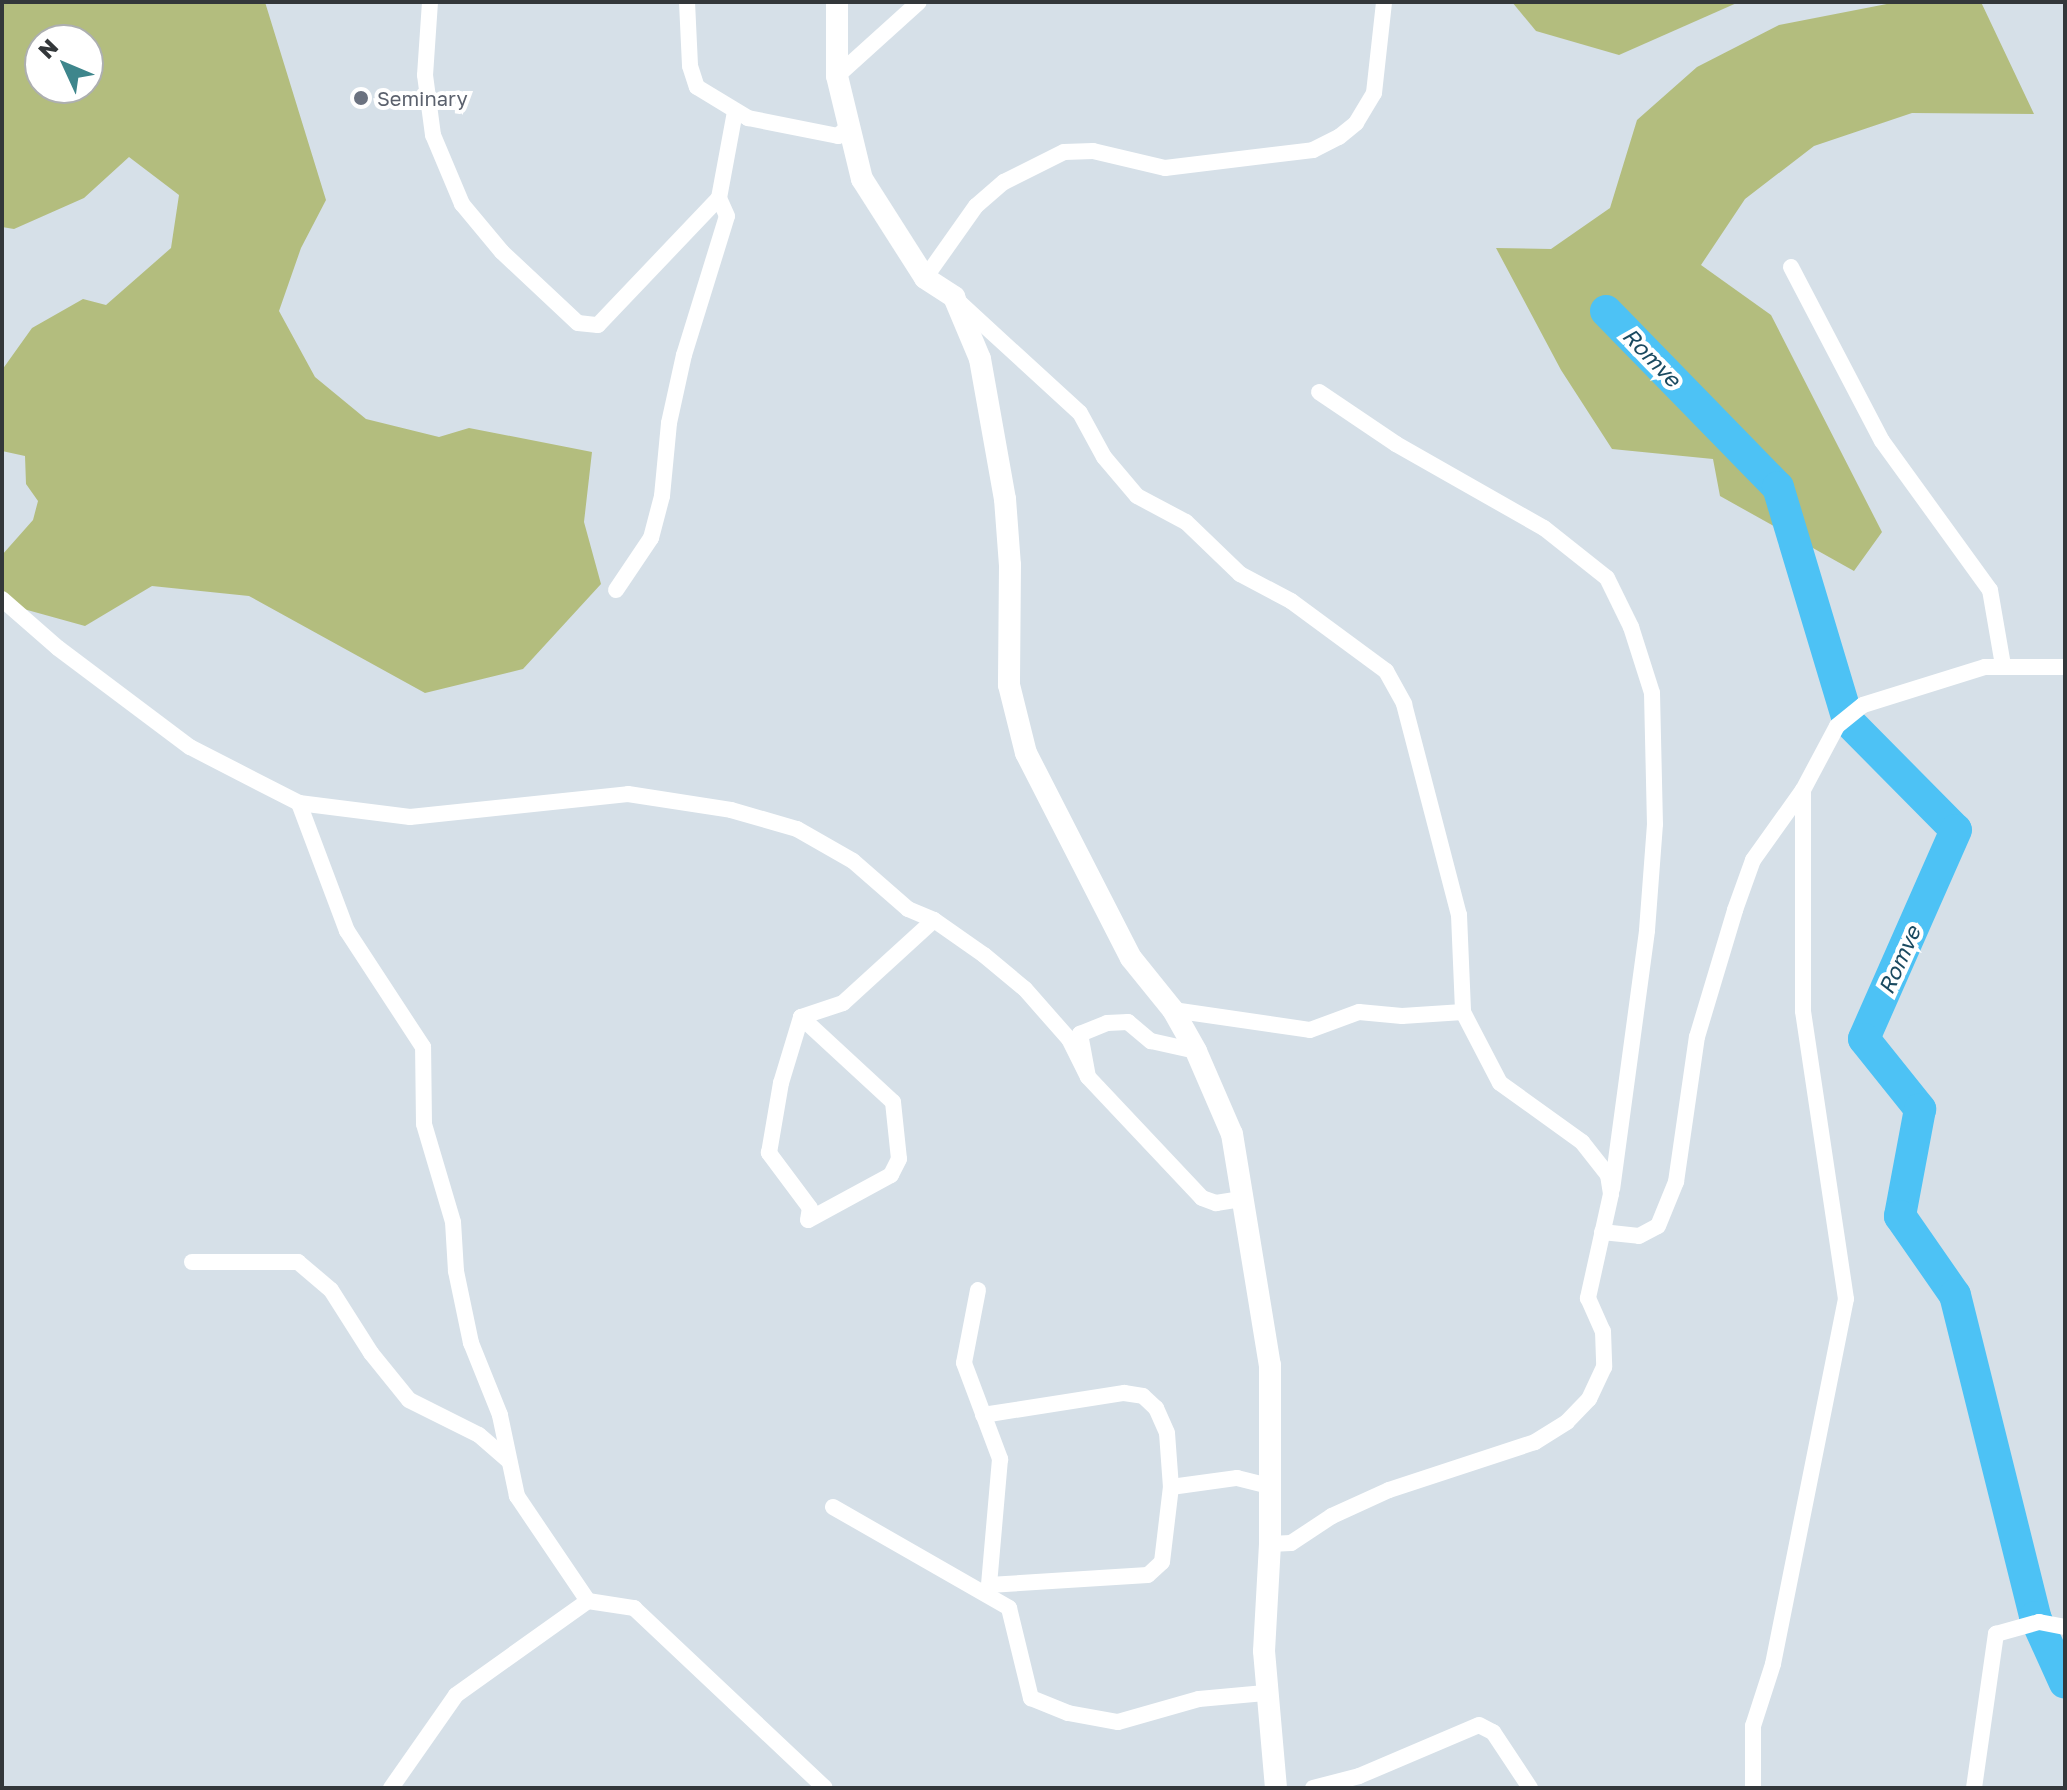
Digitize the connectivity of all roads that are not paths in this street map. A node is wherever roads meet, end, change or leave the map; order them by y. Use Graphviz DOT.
graph roads {
  1 [pos="430,2"];
  2 [pos="687,2"];
  3 [pos="837,2"];
  4 [pos="919,2"];
  5 [pos="1384,2"];
  6 [pos="837,76"];
  7 [pos="735,112"];
  8 [pos="848,127"];
  9 [pos="719,198"];
  10 [pos="1791,267"];
  11 [pos="925,278"];
  12 [pos="954,297"];
  13 [pos="1319,392"];
  14 [pos="616,590"];
  15 [pos="2,599"];
  16 [pos="2003,665"];
  17 [pos="2065,667"];
  18 [pos="1803,790"];
  19 [pos="299,803"];
  20 [pos="934,920"];
  21 [pos="1173,1010"];
  22 [pos="1463,1012"];
  23 [pos="801,1017"];
  24 [pos="1196,1051"];
  25 [pos="1088,1077"];
  26 [pos="1611,1194"];
  27 [pos="1240,1199"];
  28 [pos="1602,1232"];
  29 [pos="192,1262"];
  30 [pos="978,1290"];
  31 [pos="983,1415"];
  32 [pos="509,1461"];
  33 [pos="1269,1486"];
  34 [pos="1171,1487"];
  35 [pos="833,1507"];
  36 [pos="1270,1544"];
  37 [pos="989,1585"];
  38 [pos="588,1601"];
  39 [pos="1009,1608"];
  40 [pos="2062,1628"];
  41 [pos="1265,1693"];
  42 [pos="391,1788"];
  43 [pos="825,1788"];
  44 [pos="1276,1788"];
  45 [pos="1313,1788"];
  46 [pos="1530,1788"];
  47 [pos="1753,1788"];
  48 [pos="1974,1788"];
  1 -- 9 [label="street"];
  2 -- 7 [label="street"];
  3 -- 6 [label="main road"];
  4 -- 6 [label="street"];
  5 -- 11 [label="street"];
  6 -- 8 [label="main road"];
  7 -- 8 [label="street"];
  7 -- 9 [label="street"];
  8 -- 11 [label="main road"];
  9 -- 14 [label="street"];
  10 -- 16 [label="street"];
  11 -- 12 [label="main road"];
  12 -- 21 [label="main road"];
  12 -- 22 [label="street"];
  13 -- 26 [label="street"];
  15 -- 19 [label="street"];
  16 -- 17 [label="street"];
  16 -- 18 [label="street"];
  18 -- 28 [label="street"];
  18 -- 47 [label="street"];
  19 -- 20 [label="street"];
  19 -- 32 [label="street"];
  20 -- 23 [label="street"];
  20 -- 25 [label="street"];
  21 -- 22 [label="street"];
  21 -- 24 [label="main road"];
  22 -- 26 [label="street"];
  23 -- 23 [label="street"];
  24 -- 25 [label="street"];
  24 -- 27 [label="main road"];
  25 -- 27 [label="street"];
  26 -- 28 [label="street"];
  27 -- 33 [label="main road"];
  28 -- 36 [label="street"];
  29 -- 32 [label="street"];
  30 -- 31 [label="street"];
  31 -- 34 [label="street"];
  31 -- 37 [label="street"];
  32 -- 38 [label="street"];
  33 -- 34 [label="street"];
  33 -- 36 [label="main road"];
  34 -- 37 [label="street"];
  35 -- 39 [label="street"];
  36 -- 41 [label="main road"];
  37 -- 39 [label="street"];
  38 -- 42 [label="street"];
  38 -- 43 [label="street"];
  39 -- 41 [label="street"];
  40 -- 48 [label="street"];
  41 -- 44 [label="main road"];
  45 -- 46 [label="street"];
}
